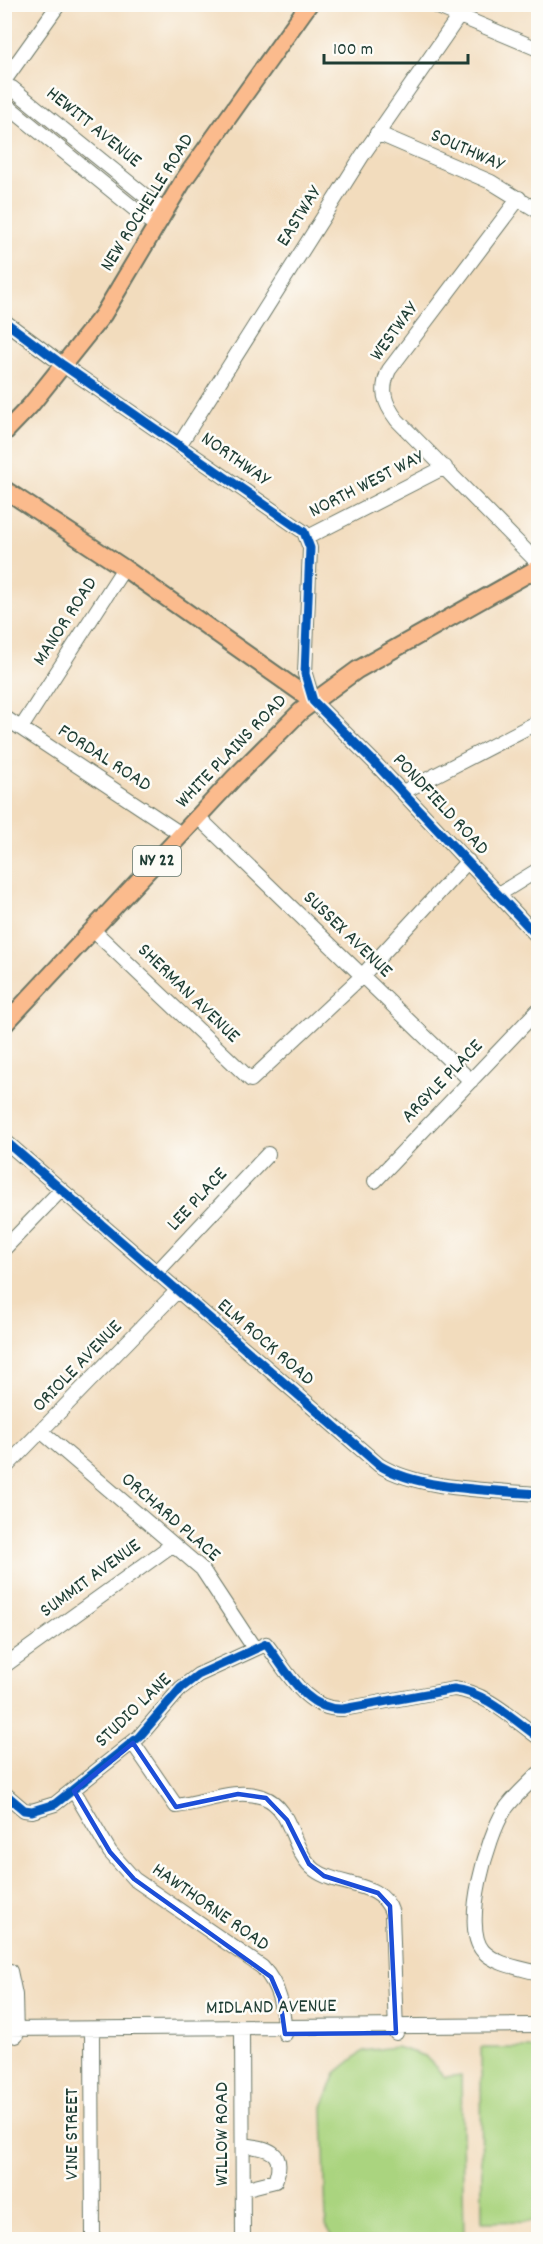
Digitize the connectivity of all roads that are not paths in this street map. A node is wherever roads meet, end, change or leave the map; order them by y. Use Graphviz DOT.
graph roads {
  1 [pos="59,4"];
  2 [pos="309,4"];
  3 [pos="431,4"];
  4 [pos="459,16"];
  5 [pos="538,49"];
  6 [pos="4,84"];
  7 [pos="4,103"];
  8 [pos="377,132"];
  9 [pos="519,198"];
  10 [pos="538,211"];
  11 [pos="161,220"];
  12 [pos="4,321"];
  13 [pos="63,365"];
  14 [pos="19,420"];
  15 [pos="4,433"];
  16 [pos="180,444"];
  17 [pos="4,445"];
  18 [pos="445,467"];
  19 [pos="4,489"];
  20 [pos="308,537"];
  21 [pos="538,563"];
  22 [pos="124,568"];
  23 [pos="538,568"];
  24 [pos="313,701"];
  25 [pos="4,717"];
  26 [pos="538,722"];
  27 [pos="21,728"];
  28 [pos="403,792"];
  29 [pos="198,816"];
  30 [pos="181,834"];
  31 [pos="468,861"];
  32 [pos="538,870"];
  33 [pos="499,894"];
  34 [pos="93,930"];
  35 [pos="538,937"];
  36 [pos="361,977"];
  37 [pos="538,1010"];
  38 [pos="4,1025"];
  39 [pos="471,1081"];
  40 [pos="4,1140"];
  41 [pos="268,1154"];
  42 [pos="375,1181"];
  43 [pos="61,1190"];
  44 [pos="4,1249"];
  45 [pos="157,1272"];
  46 [pos="177,1291"];
  47 [pos="42,1432"];
  48 [pos="4,1469"];
  49 [pos="538,1494"];
  50 [pos="172,1545"];
  51 [pos="260,1646"];
  52 [pos="4,1666"];
  53 [pos="538,1737"];
  54 [pos="133,1743"];
  55 [pos="538,1774"];
  56 [pos="74,1791"];
  57 [pos="4,1793"];
  58 [pos="10,1971"];
  59 [pos="538,1973"];
  60 [pos="538,2025"];
  61 [pos="396,2030"];
  62 [pos="285,2031"];
  63 [pos="242,2032"];
  64 [pos="538,2032"];
  65 [pos="10,2033"];
  66 [pos="92,2033"];
  67 [pos="243,2145"];
  68 [pos="243,2189"];
  69 [pos="93,2240"];
  70 [pos="243,2240"];
  1 -- 6 [label="street"];
  2 -- 11 [label="main road, NEW ROCHELLE ROAD"];
  3 -- 4 [label="street"];
  4 -- 5 [label="street"];
  4 -- 8 [label="street, EASTWAY"];
  6 -- 11 [label="street, HEWITT AVENUE"];
  7 -- 11 [label="street, HEWITT AVENUE"];
  8 -- 9 [label="street, SOUTHWAY"];
  8 -- 16 [label="street, EASTWAY"];
  9 -- 10 [label="street, SOUTHWAY"];
  9 -- 18 [label="street, WESTWAY"];
  11 -- 13 [label="main road, NEW ROCHELLE ROAD"];
  12 -- 13 [label="street, NORTHWAY"];
  13 -- 14 [label="main road, NEW ROCHELLE ROAD"];
  13 -- 16 [label="street, NORTHWAY"];
  14 -- 15 [label="main road, NEW ROCHELLE ROAD"];
  14 -- 17 [label="main road, NEW ROCHELLE ROAD"];
  16 -- 20 [label="street, NORTHWAY"];
  18 -- 20 [label="street, NORTH WEST WAY"];
  18 -- 21 [label="street, WESTWAY"];
  19 -- 22 [label="main road, PONDFIELD ROAD"];
  20 -- 24 [label="street"];
  22 -- 24 [label="main road, PONDFIELD ROAD"];
  22 -- 27 [label="street, MANOR ROAD"];
  23 -- 24 [label="main road, WHITE PLAINS ROAD / NY 22"];
  24 -- 28 [label="street, PONDFIELD ROAD"];
  24 -- 29 [label="main road, WHITE PLAINS ROAD / NY 22"];
  25 -- 27 [label="street, FORDAL ROAD"];
  26 -- 28 [label="street"];
  27 -- 30 [label="street, FORDAL ROAD"];
  28 -- 31 [label="street, PONDFIELD ROAD"];
  29 -- 30 [label="main road, WHITE PLAINS ROAD / NY 22"];
  29 -- 36 [label="street, SUSSEX AVENUE"];
  30 -- 34 [label="main road, WHITE PLAINS ROAD / NY 22"];
  31 -- 33 [label="street, PONDFIELD ROAD"];
  31 -- 36 [label="street"];
  32 -- 33 [label="street"];
  33 -- 35 [label="street, PONDFIELD ROAD"];
  34 -- 36 [label="street, SHERMAN AVENUE"];
  34 -- 38 [label="main road, WHITE PLAINS ROAD / NY 22"];
  36 -- 39 [label="street, SUSSEX AVENUE"];
  37 -- 39 [label="street, ARGYLE PLACE"];
  39 -- 42 [label="street, ARGYLE PLACE"];
  40 -- 43 [label="street, ELM ROCK ROAD"];
  41 -- 45 [label="street, LEE PLACE"];
  43 -- 44 [label="street"];
  43 -- 45 [label="street, ELM ROCK ROAD"];
  45 -- 46 [label="street, ELM ROCK ROAD"];
  46 -- 47 [label="street, ORIOLE AVENUE"];
  46 -- 49 [label="street, ELM ROCK ROAD"];
  47 -- 48 [label="street, ORIOLE AVENUE"];
  47 -- 50 [label="street, ORCHARD PLACE"];
  50 -- 51 [label="street, ORCHARD PLACE"];
  50 -- 52 [label="street, SUMMIT AVENUE"];
  51 -- 53 [label="street, ORCHARD PLACE"];
  51 -- 54 [label="street, STUDIO LANE"];
  54 -- 56 [label="street, STUDIO LANE"];
  54 -- 61 [label="street"];
  55 -- 59 [label="street"];
  56 -- 57 [label="street, STUDIO LANE"];
  56 -- 62 [label="street, HAWTHORNE ROAD"];
  58 -- 65 [label="street"];
  60 -- 61 [label="street, MIDLAND AVENUE"];
  61 -- 62 [label="street, MIDLAND AVENUE"];
  61 -- 64 [label="street, MIDLAND AVENUE"];
  62 -- 63 [label="street, MIDLAND AVENUE"];
  63 -- 66 [label="street, MIDLAND AVENUE"];
  63 -- 67 [label="street, WILLOW ROAD"];
  65 -- 66 [label="street, MIDLAND AVENUE"];
  66 -- 69 [label="street, VINE STREET"];
  67 -- 68 [label="street, WILLOW ROAD"];
  67 -- 68 [label="street"];
  68 -- 70 [label="street, WILLOW ROAD"];
}
